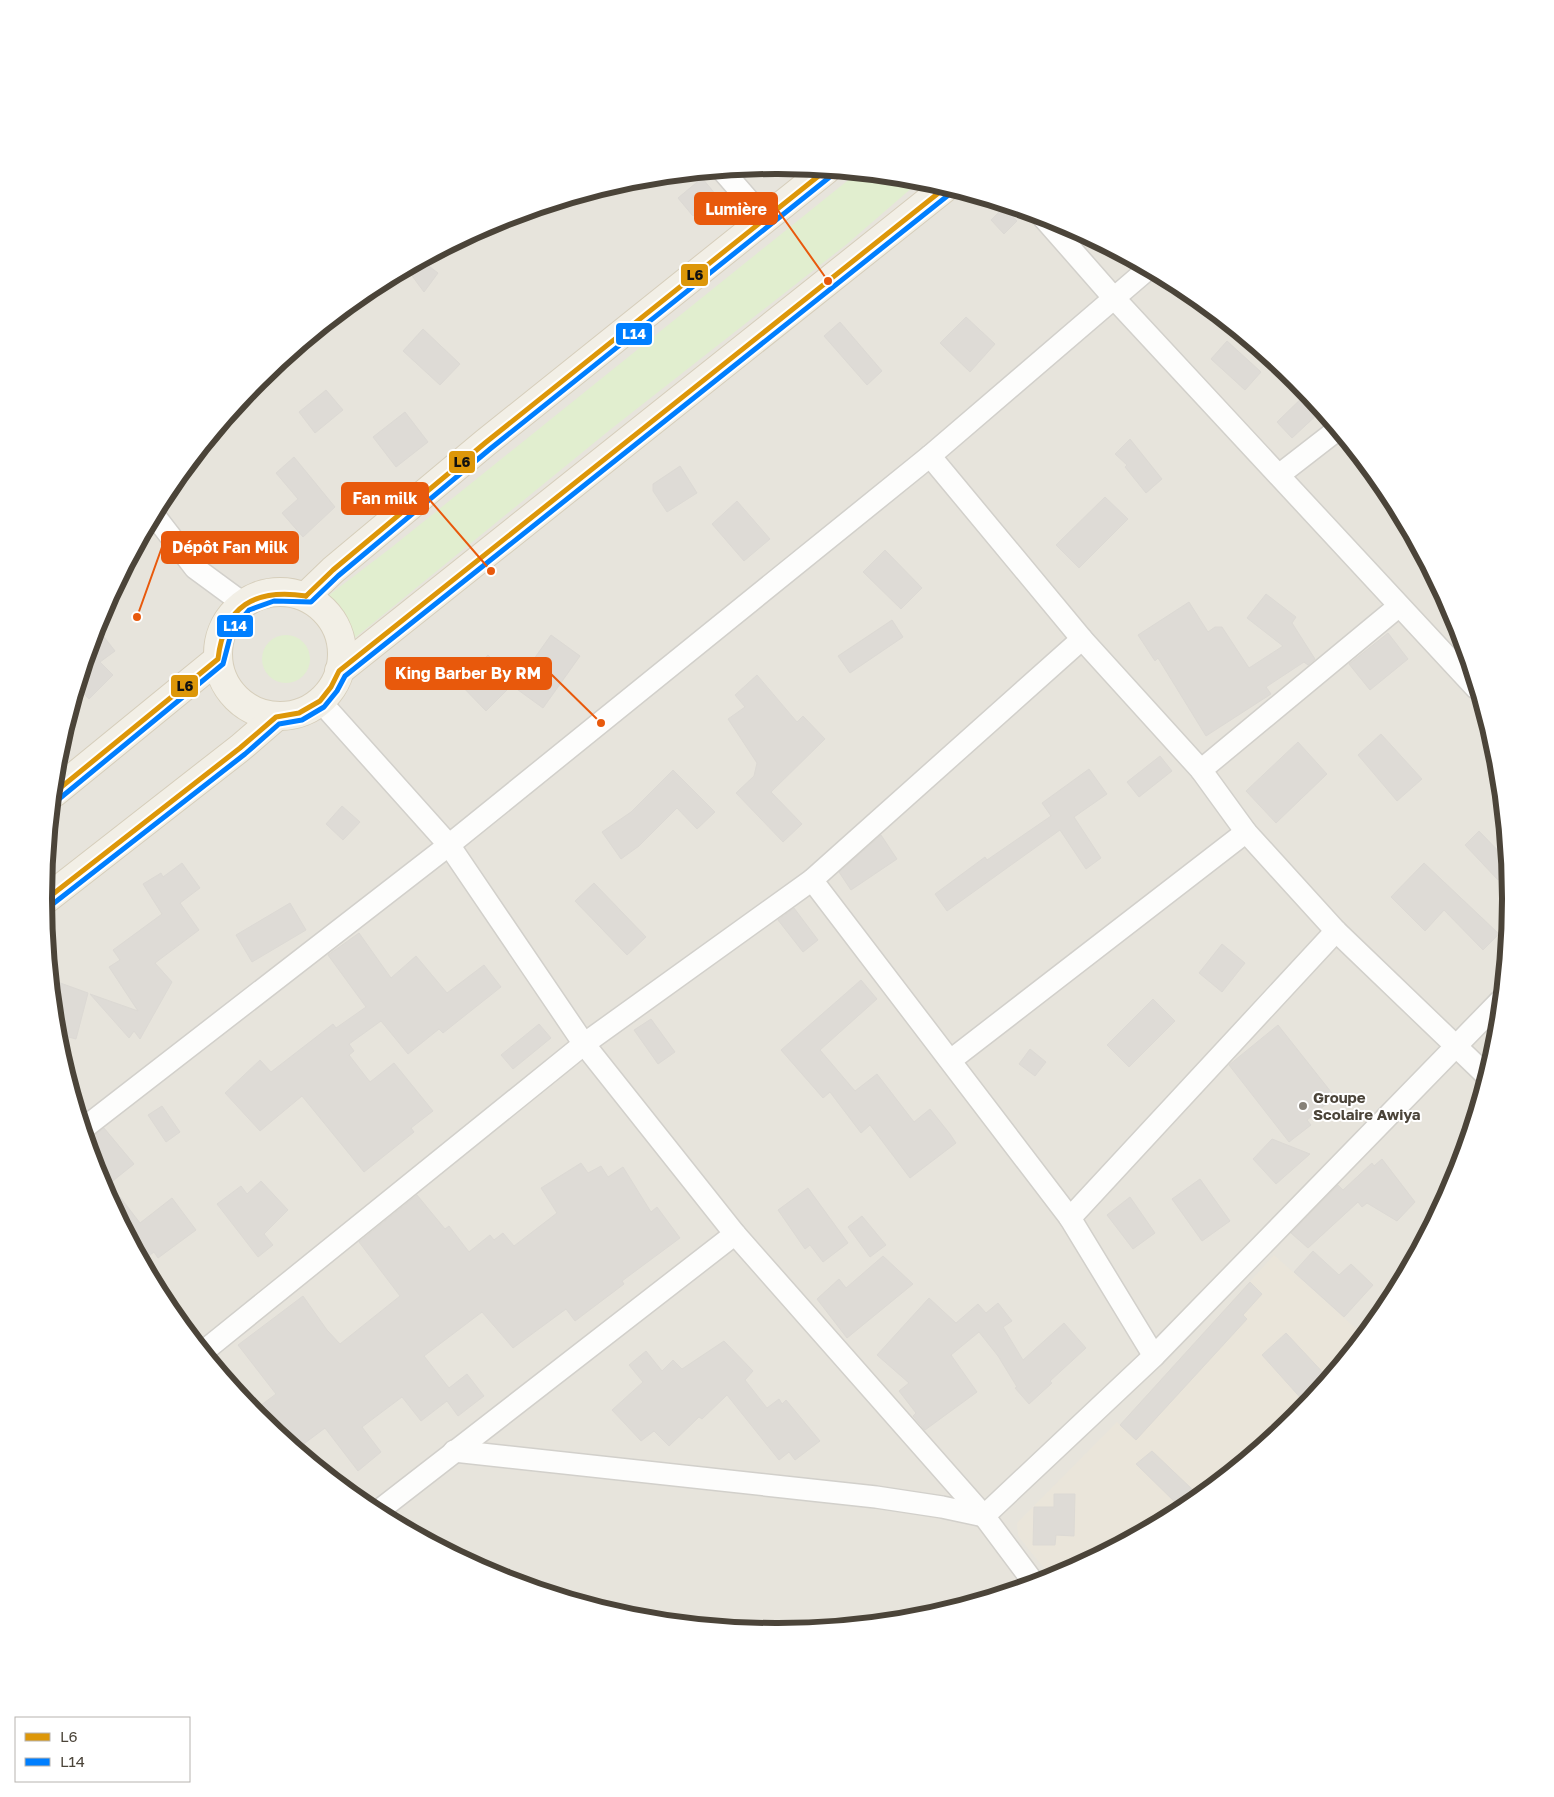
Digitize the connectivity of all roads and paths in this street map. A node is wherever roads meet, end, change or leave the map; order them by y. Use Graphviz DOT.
graph roads {
  1 [pos="728,176"];
  2 [pos="819,176"];
  3 [pos="939,193"];
  4 [pos="764,218"];
  5 [pos="1053,229"];
  6 [pos="1143,273"];
  7 [pos="1113,297"];
  8 [pos="1332,434"];
  9 [pos="930,456"];
  10 [pos="1279,475"];
  11 [pos="159,522"];
  12 [pos="306,596"];
  13 [pos="244,604"];
  14 [pos="1399,606"];
  15 [pos="1082,639"];
  16 [pos="218,659"];
  17 [pos="339,671"];
  18 [pos="1467,678"];
  19 [pos="320,701"];
  20 [pos="276,716"];
  21 [pos="1201,770"];
  22 [pos="62,787"];
  23 [pos="1246,832"];
  24 [pos="449,845"];
  25 [pos="812,880"];
  26 [pos="52,894"];
  27 [pos="1336,931"];
  28 [pos="1493,1008"];
  29 [pos="584,1044"];
  30 [pos="1456,1045"];
  31 [pos="952,1060"];
  32 [pos="1481,1070"];
  33 [pos="89,1124"];
  34 [pos="1070,1218"];
  35 [pos="735,1234"];
  36 [pos="208,1348"];
  37 [pos="1154,1356"];
  38 [pos="454,1451"];
  39 [pos="384,1507"];
  40 [pos="984,1516"];
  41 [pos="1030,1577"];
  1 -- 4 [label="street"];
  2 -- 4 [label="main road"];
  3 -- 17 [label="main road"];
  4 -- 12 [label="main road"];
  5 -- 7 [label="street"];
  6 -- 7 [label="street"];
  7 -- 9 [label="street"];
  7 -- 10 [label="street"];
  8 -- 10 [label="street"];
  9 -- 15 [label="street"];
  9 -- 24 [label="street"];
  10 -- 14 [label="street"];
  11 -- 13 [label="street"];
  12 -- 13 [label="main road"];
  12 -- 17 [label="main road"];
  13 -- 16 [label="main road"];
  14 -- 18 [label="street"];
  14 -- 21 [label="street"];
  15 -- 21 [label="street"];
  15 -- 25 [label="street"];
  16 -- 20 [label="main road"];
  16 -- 22 [label="main road"];
  17 -- 19 [label="main road"];
  19 -- 20 [label="main road"];
  19 -- 24 [label="street"];
  20 -- 26 [label="main road"];
  21 -- 23 [label="street"];
  23 -- 27 [label="street"];
  23 -- 31 [label="street"];
  24 -- 29 [label="street"];
  24 -- 33 [label="street"];
  25 -- 29 [label="street"];
  25 -- 31 [label="street"];
  27 -- 30 [label="street"];
  27 -- 34 [label="street"];
  28 -- 30 [label="street"];
  29 -- 35 [label="street"];
  29 -- 36 [label="street"];
  30 -- 32 [label="street"];
  30 -- 37 [label="street"];
  31 -- 34 [label="street"];
  34 -- 37 [label="street"];
  35 -- 38 [label="street"];
  35 -- 40 [label="street"];
  37 -- 40 [label="street"];
  38 -- 39 [label="street"];
  38 -- 40 [label="street"];
  40 -- 41 [label="street"];
}
